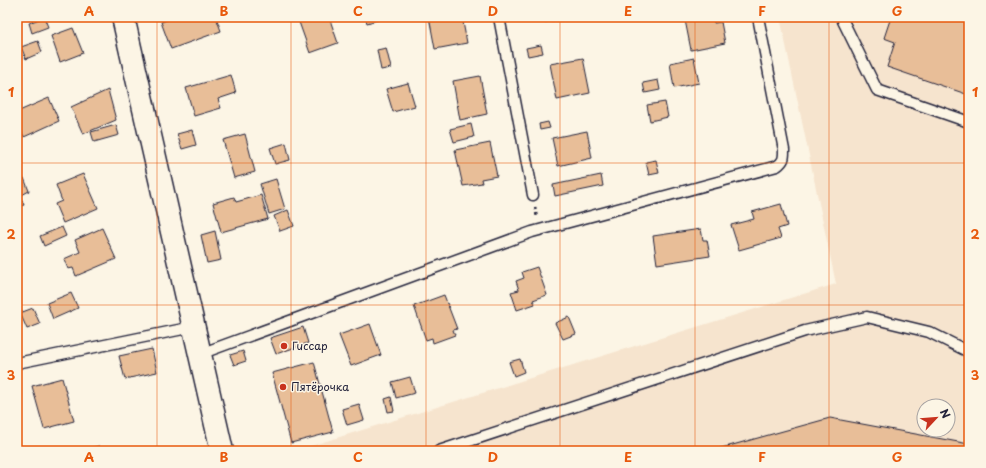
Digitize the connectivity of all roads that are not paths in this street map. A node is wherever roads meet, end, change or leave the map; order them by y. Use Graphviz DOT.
graph roads {
  1 [pos="123,17"];
  2 [pos="499,17"];
  3 [pos="758,17"];
  4 [pos="844,17"];
  5 [pos="969,122"];
  6 [pos="533,195"];
  7 [pos="193,327"];
  8 [pos="969,352"];
  9 [pos="200,354"];
  10 [pos="17,363"];
  11 [pos="222,451"];
  12 [pos="439,451"];
  1 -- 7 [label="street"];
  2 -- 6 [label="lane"];
  3 -- 9 [label="lane"];
  4 -- 5 [label="lane"];
  7 -- 9 [label="street"];
  7 -- 10 [label="lane"];
  8 -- 12 [label="lane"];
  9 -- 11 [label="street"];
}
